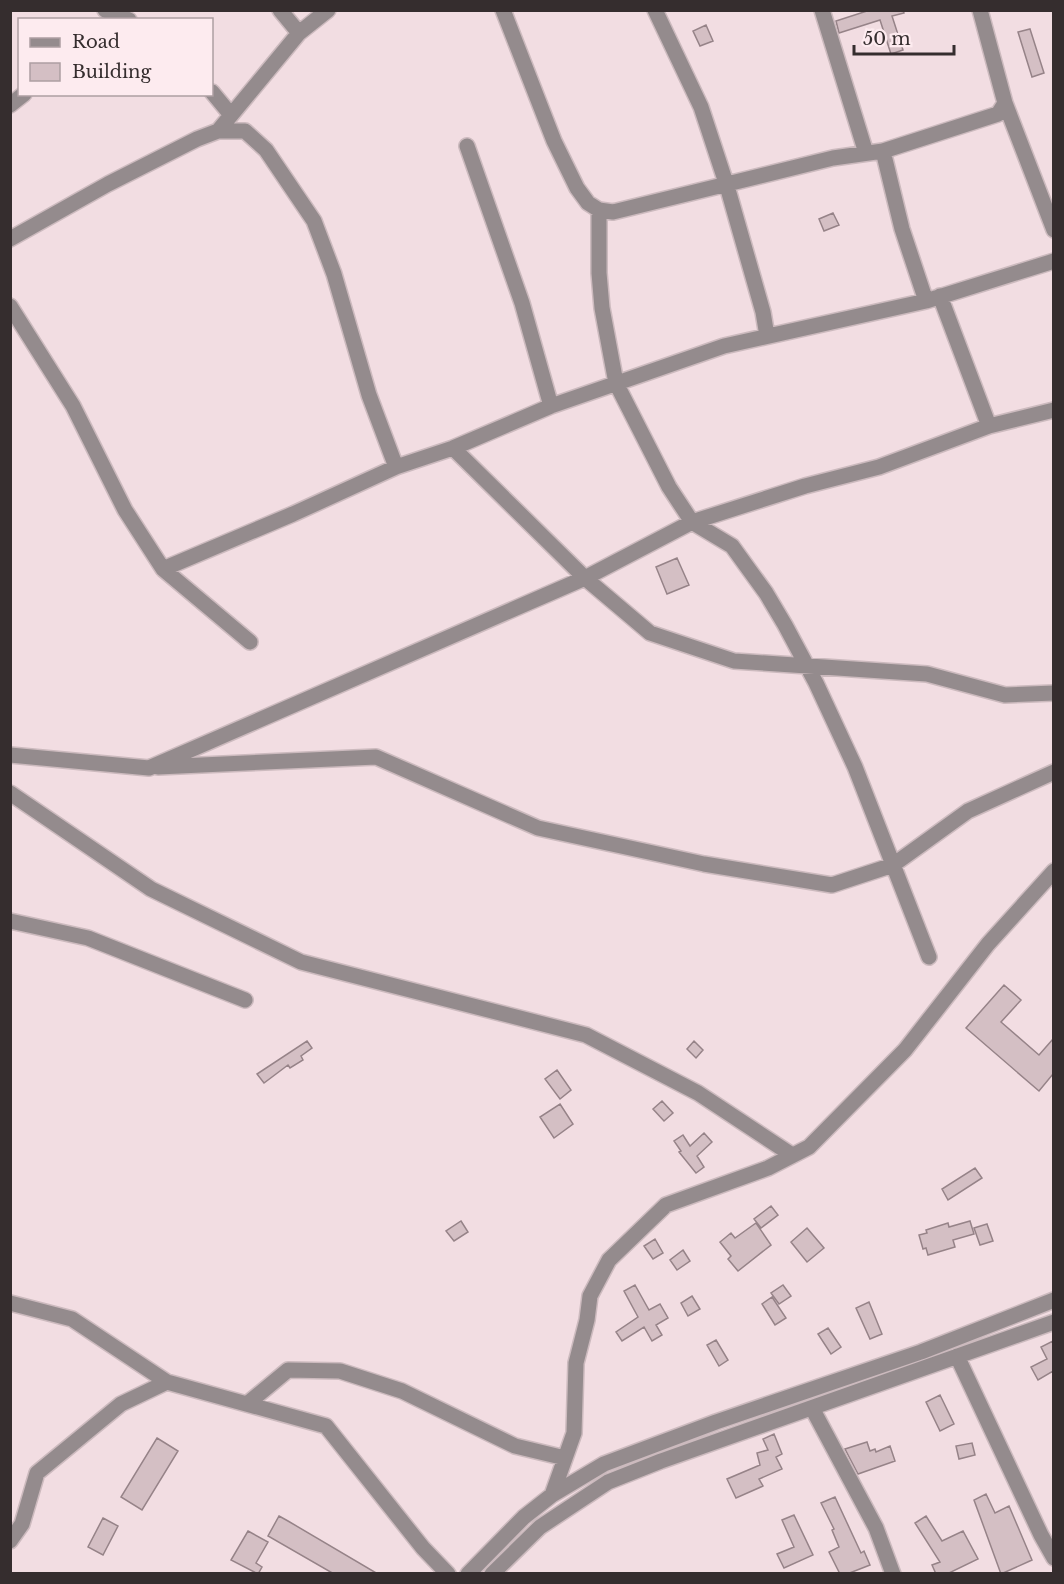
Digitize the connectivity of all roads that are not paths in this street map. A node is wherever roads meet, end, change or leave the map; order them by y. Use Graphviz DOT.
graph roads {
  1 [pos="105,10"];
  2 [pos="280,10"];
  3 [pos="328,10"];
  4 [pos="503,10"];
  5 [pos="655,10"];
  6 [pos="822,10"];
  7 [pos="980,10"];
  8 [pos="124,17"];
  9 [pos="299,33"];
  10 [pos="213,93"];
  11 [pos="1005,103"];
  12 [pos="231,115"];
  13 [pos="218,131"];
  14 [pos="467,146"];
  15 [pos="883,151"];
  16 [pos="866,153"];
  17 [pos="727,186"];
  18 [pos="599,210"];
  19 [pos="1053,230"];
  20 [pos="10,239"];
  21 [pos="1053,261"];
  22 [pos="933,299"];
  23 [pos="10,306"];
  24 [pos="767,336"];
  25 [pos="616,383"];
  26 [pos="551,406"];
  27 [pos="1053,410"];
  28 [pos="989,426"];
  29 [pos="453,448"];
  30 [pos="396,467"];
  31 [pos="692,522"];
  32 [pos="164,569"];
  33 [pos="585,578"];
  34 [pos="250,642"];
  35 [pos="807,666"];
  36 [pos="1053,693"];
  37 [pos="10,755"];
  38 [pos="149,768"];
  39 [pos="1053,772"];
  40 [pos="10,793"];
  41 [pos="893,865"];
  42 [pos="1053,871"];
  43 [pos="10,921"];
  44 [pos="929,957"];
  45 [pos="245,1000"];
  46 [pos="792,1155"];
  47 [pos="1053,1300"];
  48 [pos="10,1303"];
  49 [pos="1053,1322"];
  50 [pos="957,1356"];
  51 [pos="167,1382"];
  52 [pos="803,1392"];
  53 [pos="247,1404"];
  54 [pos="812,1408"];
  55 [pos="793,1415"];
  56 [pos="565,1458"];
  57 [pos="552,1495"];
  58 [pos="10,1541"];
  59 [pos="1053,1558"];
  60 [pos="448,1574"];
  61 [pos="468,1574"];
  62 [pos="492,1574"];
  63 [pos="893,1574"];
  1 -- 8 [label="street"];
  2 -- 9 [label="street"];
  3 -- 9 [label="street"];
  4 -- 18 [label="street"];
  5 -- 17 [label="street"];
  6 -- 16 [label="street"];
  7 -- 11 [label="street"];
  9 -- 12 [label="street"];
  10 -- 12 [label="street"];
  11 -- 15 [label="street"];
  11 -- 19 [label="street"];
  12 -- 13 [label="street"];
  13 -- 20 [label="street"];
  13 -- 30 [label="street"];
  14 -- 26 [label="street"];
  15 -- 16 [label="street"];
  15 -- 22 [label="street"];
  16 -- 17 [label="street"];
  17 -- 18 [label="street"];
  17 -- 24 [label="street"];
  18 -- 25 [label="street"];
  21 -- 22 [label="street"];
  22 -- 24 [label="street"];
  22 -- 28 [label="street"];
  23 -- 32 [label="street"];
  24 -- 25 [label="street"];
  25 -- 26 [label="street"];
  25 -- 31 [label="street"];
  26 -- 29 [label="street"];
  27 -- 28 [label="street"];
  28 -- 31 [label="street"];
  29 -- 30 [label="street"];
  29 -- 33 [label="street"];
  30 -- 32 [label="street"];
  31 -- 33 [label="street"];
  31 -- 35 [label="street"];
  32 -- 34 [label="street"];
  33 -- 35 [label="street"];
  33 -- 38 [label="street"];
  35 -- 36 [label="street"];
  35 -- 41 [label="street"];
  37 -- 38 [label="street"];
  38 -- 41 [label="street"];
  39 -- 41 [label="street"];
  40 -- 46 [label="street"];
  41 -- 44 [label="street"];
  42 -- 46 [label="street"];
  43 -- 45 [label="street"];
  46 -- 56 [label="street"];
  47 -- 52 [label="street"];
  48 -- 51 [label="street"];
  49 -- 50 [label="street"];
  50 -- 54 [label="street"];
  50 -- 59 [label="street"];
  51 -- 53 [label="street"];
  51 -- 58 [label="street"];
  52 -- 55 [label="street"];
  52 -- 57 [label="street"];
  53 -- 56 [label="street"];
  53 -- 60 [label="street"];
  54 -- 55 [label="street"];
  54 -- 63 [label="street"];
  55 -- 62 [label="street"];
  56 -- 57 [label="street"];
  57 -- 61 [label="street"];
}
